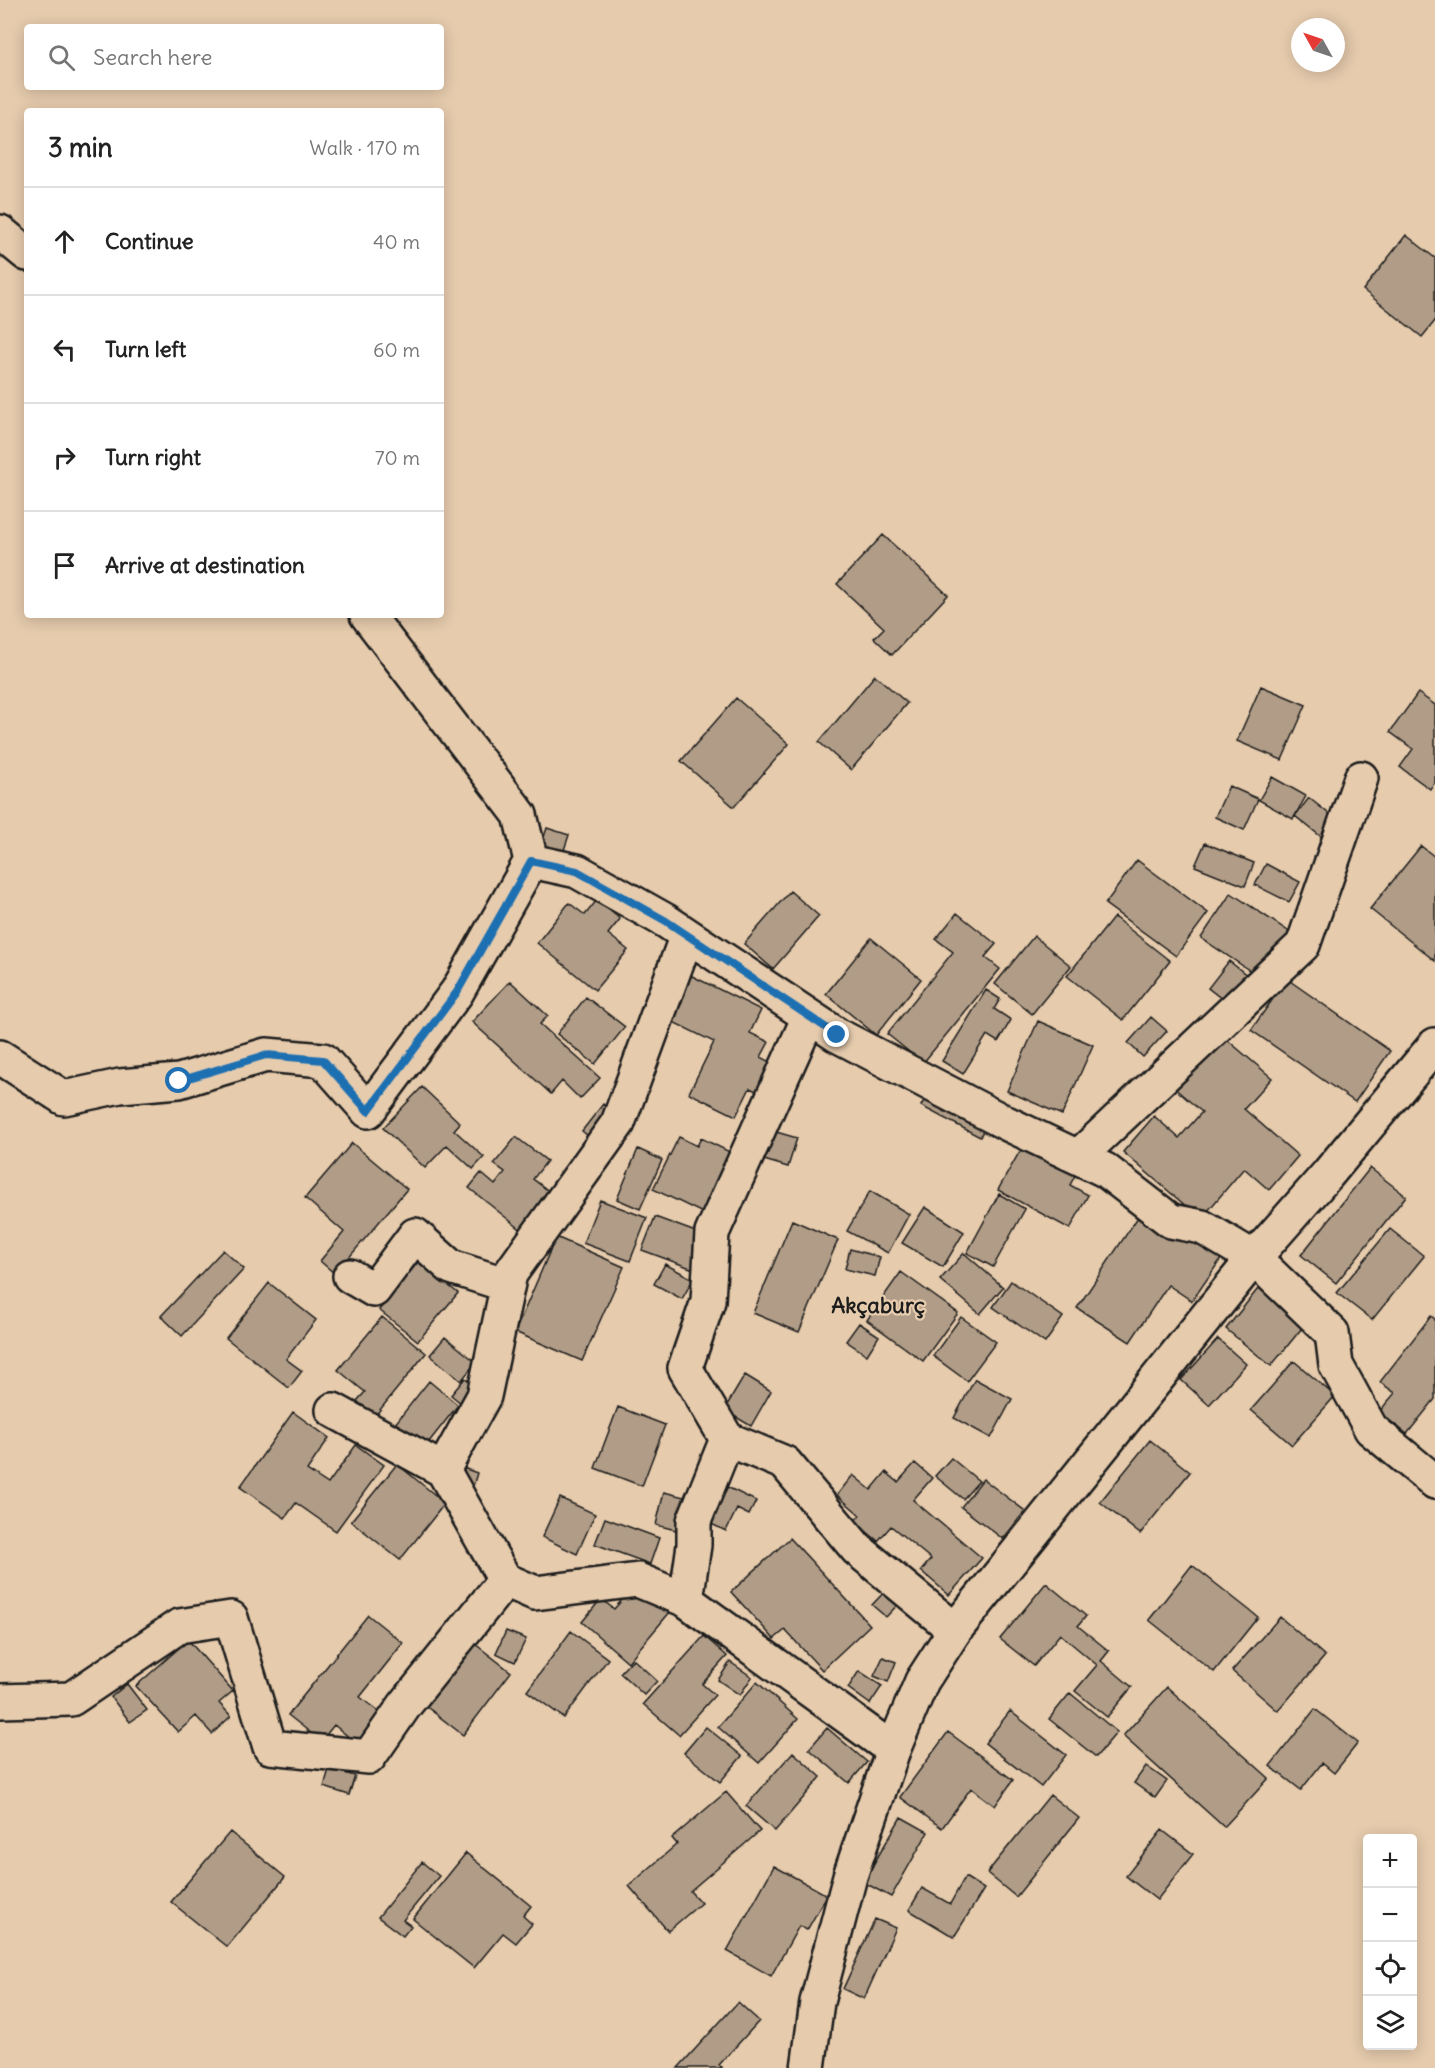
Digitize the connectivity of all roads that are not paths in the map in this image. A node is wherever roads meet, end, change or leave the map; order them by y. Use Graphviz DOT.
graph roads {
  1 [pos="0,232"];
  2 [pos="24,252"];
  3 [pos="369,618"];
  4 [pos="1361,778"];
  5 [pos="531,861"];
  6 [pos="687,935"];
  7 [pos="809,1017"];
  8 [pos="1435,1045"];
  9 [pos="0,1057"];
  10 [pos="1078,1157"];
  11 [pos="1254,1258"];
  12 [pos="350,1276"];
  13 [pos="507,1285"];
  14 [pos="333,1410"];
  15 [pos="727,1439"];
  16 [pos="444,1470"];
  17 [pos="1435,1482"];
  18 [pos="505,1580"];
  19 [pos="686,1600"];
  20 [pos="955,1630"];
  21 [pos="0,1701"];
  22 [pos="893,1750"];
  23 [pos="808,2068"];
  1 -- 2 [label="street"];
  3 -- 5 [label="street"];
  4 -- 10 [label="street"];
  5 -- 6 [label="street"];
  5 -- 9 [label="street"];
  6 -- 7 [label="street"];
  6 -- 13 [label="street"];
  7 -- 10 [label="street"];
  7 -- 15 [label="street"];
  8 -- 11 [label="street"];
  10 -- 11 [label="street"];
  11 -- 17 [label="street"];
  11 -- 20 [label="street"];
  12 -- 13 [label="street"];
  13 -- 16 [label="street"];
  14 -- 16 [label="street"];
  15 -- 19 [label="street"];
  15 -- 20 [label="street"];
  16 -- 18 [label="street"];
  18 -- 19 [label="street"];
  18 -- 21 [label="street"];
  19 -- 22 [label="street"];
  20 -- 22 [label="street"];
  22 -- 23 [label="street"];
}
